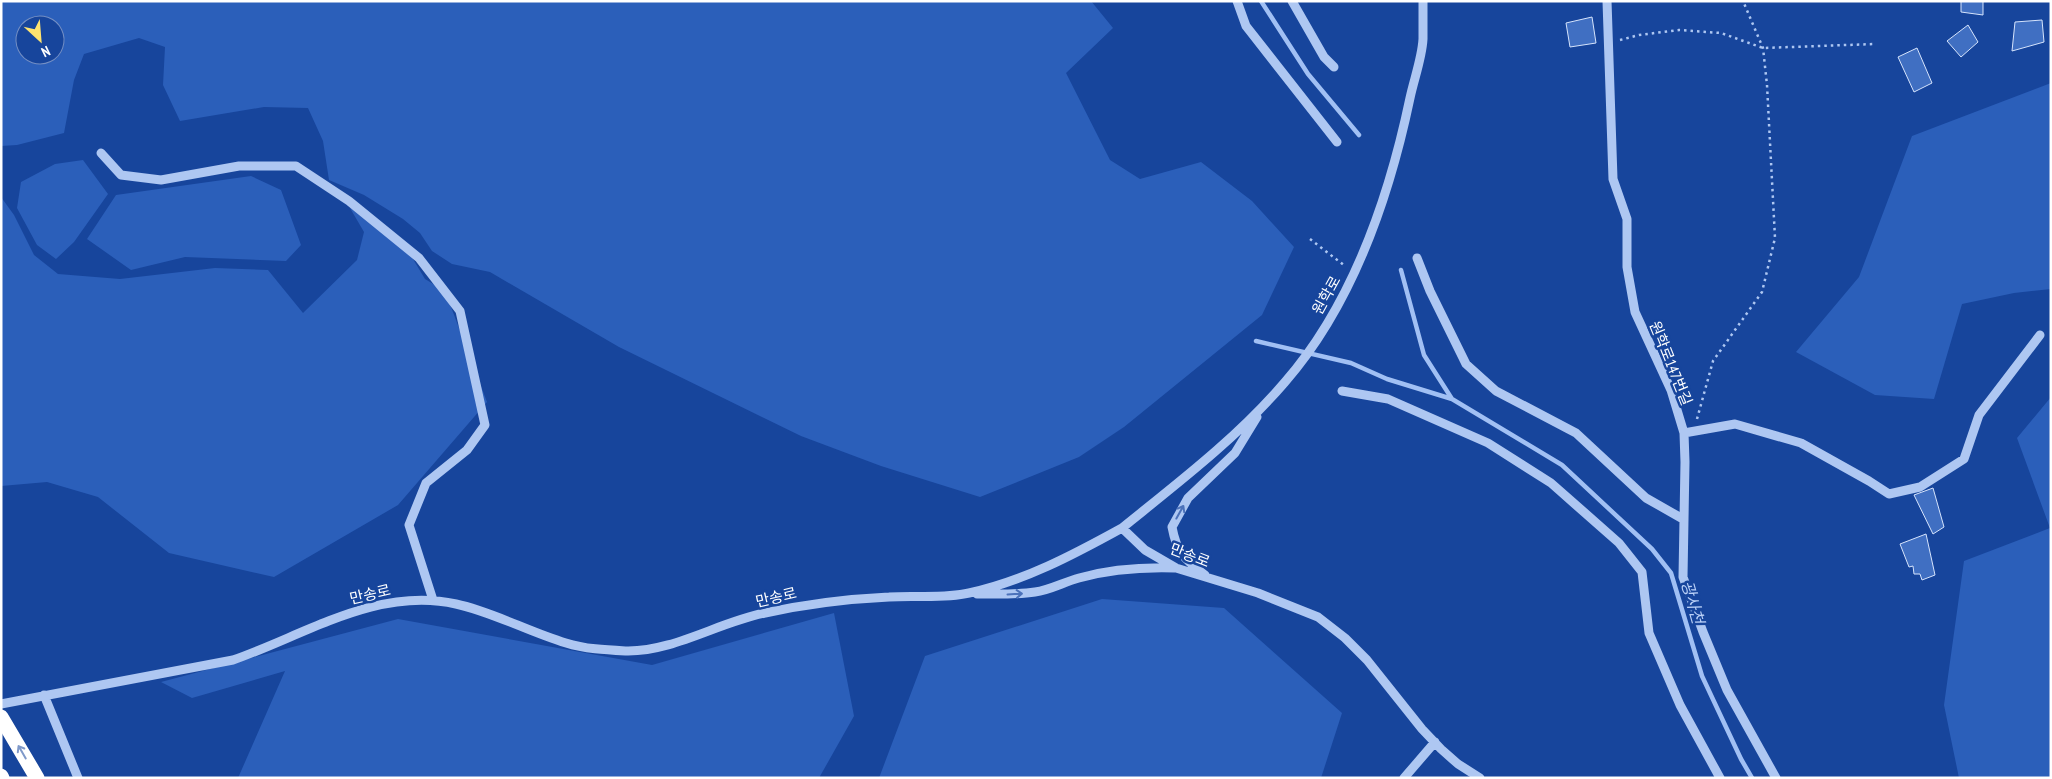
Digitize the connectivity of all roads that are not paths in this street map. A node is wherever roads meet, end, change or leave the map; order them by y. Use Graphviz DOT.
graph roads {
  1 [pos="1237,1"];
  2 [pos="1292,1"];
  3 [pos="1423,1"];
  4 [pos="1607,1"];
  5 [pos="1334,67"];
  6 [pos="1337,142"];
  7 [pos="101,153"];
  8 [pos="1417,258"];
  9 [pos="2040,335"];
  10 [pos="1342,390"];
  11 [pos="1264,404"];
  12 [pos="1684,433"];
  13 [pos="1683,519"];
  14 [pos="1122,528"];
  15 [pos="1176,568"];
  16 [pos="1210,578"];
  17 [pos="966,594"];
  18 [pos="433,600"];
  19 [pos="44,695"];
  20 [pos="1,704"];
  21 [pos="4,722"];
  22 [pos="1435,742"];
  23 [pos="37,778"];
  24 [pos="78,778"];
  25 [pos="1404,778"];
  26 [pos="1480,778"];
  27 [pos="1720,778"];
  28 [pos="1776,778"];
  1 -- 6 [label="street"];
  2 -- 5 [label="street"];
  3 -- 11 [label="street, 원학로"];
  4 -- 12 [label="street, 원학로147번길"];
  7 -- 18 [label="street"];
  8 -- 13 [label="street"];
  9 -- 12 [label="street"];
  10 -- 27 [label="street"];
  11 -- 14 [label="street, 원학로"];
  16 -- 11 [label="street, one-way"];
  12 -- 13 [label="street, 원학로147번길"];
  13 -- 28 [label="street, 원학로147번길"];
  14 -- 15 [label="street, 만송로"];
  14 -- 17 [label="street, 만송로"];
  15 -- 16 [label="street, 만송로"];
  17 -- 15 [label="street, one-way"];
  16 -- 22 [label="street, 만송로"];
  17 -- 18 [label="street, 만송로"];
  18 -- 19 [label="street, 만송로"];
  19 -- 20 [label="street, 만송로"];
  19 -- 24 [label="street"];
  23 -- 21 [label="highway, one-way"];
  22 -- 25 [label="street"];
  22 -- 26 [label="street, 만송로"];
}
